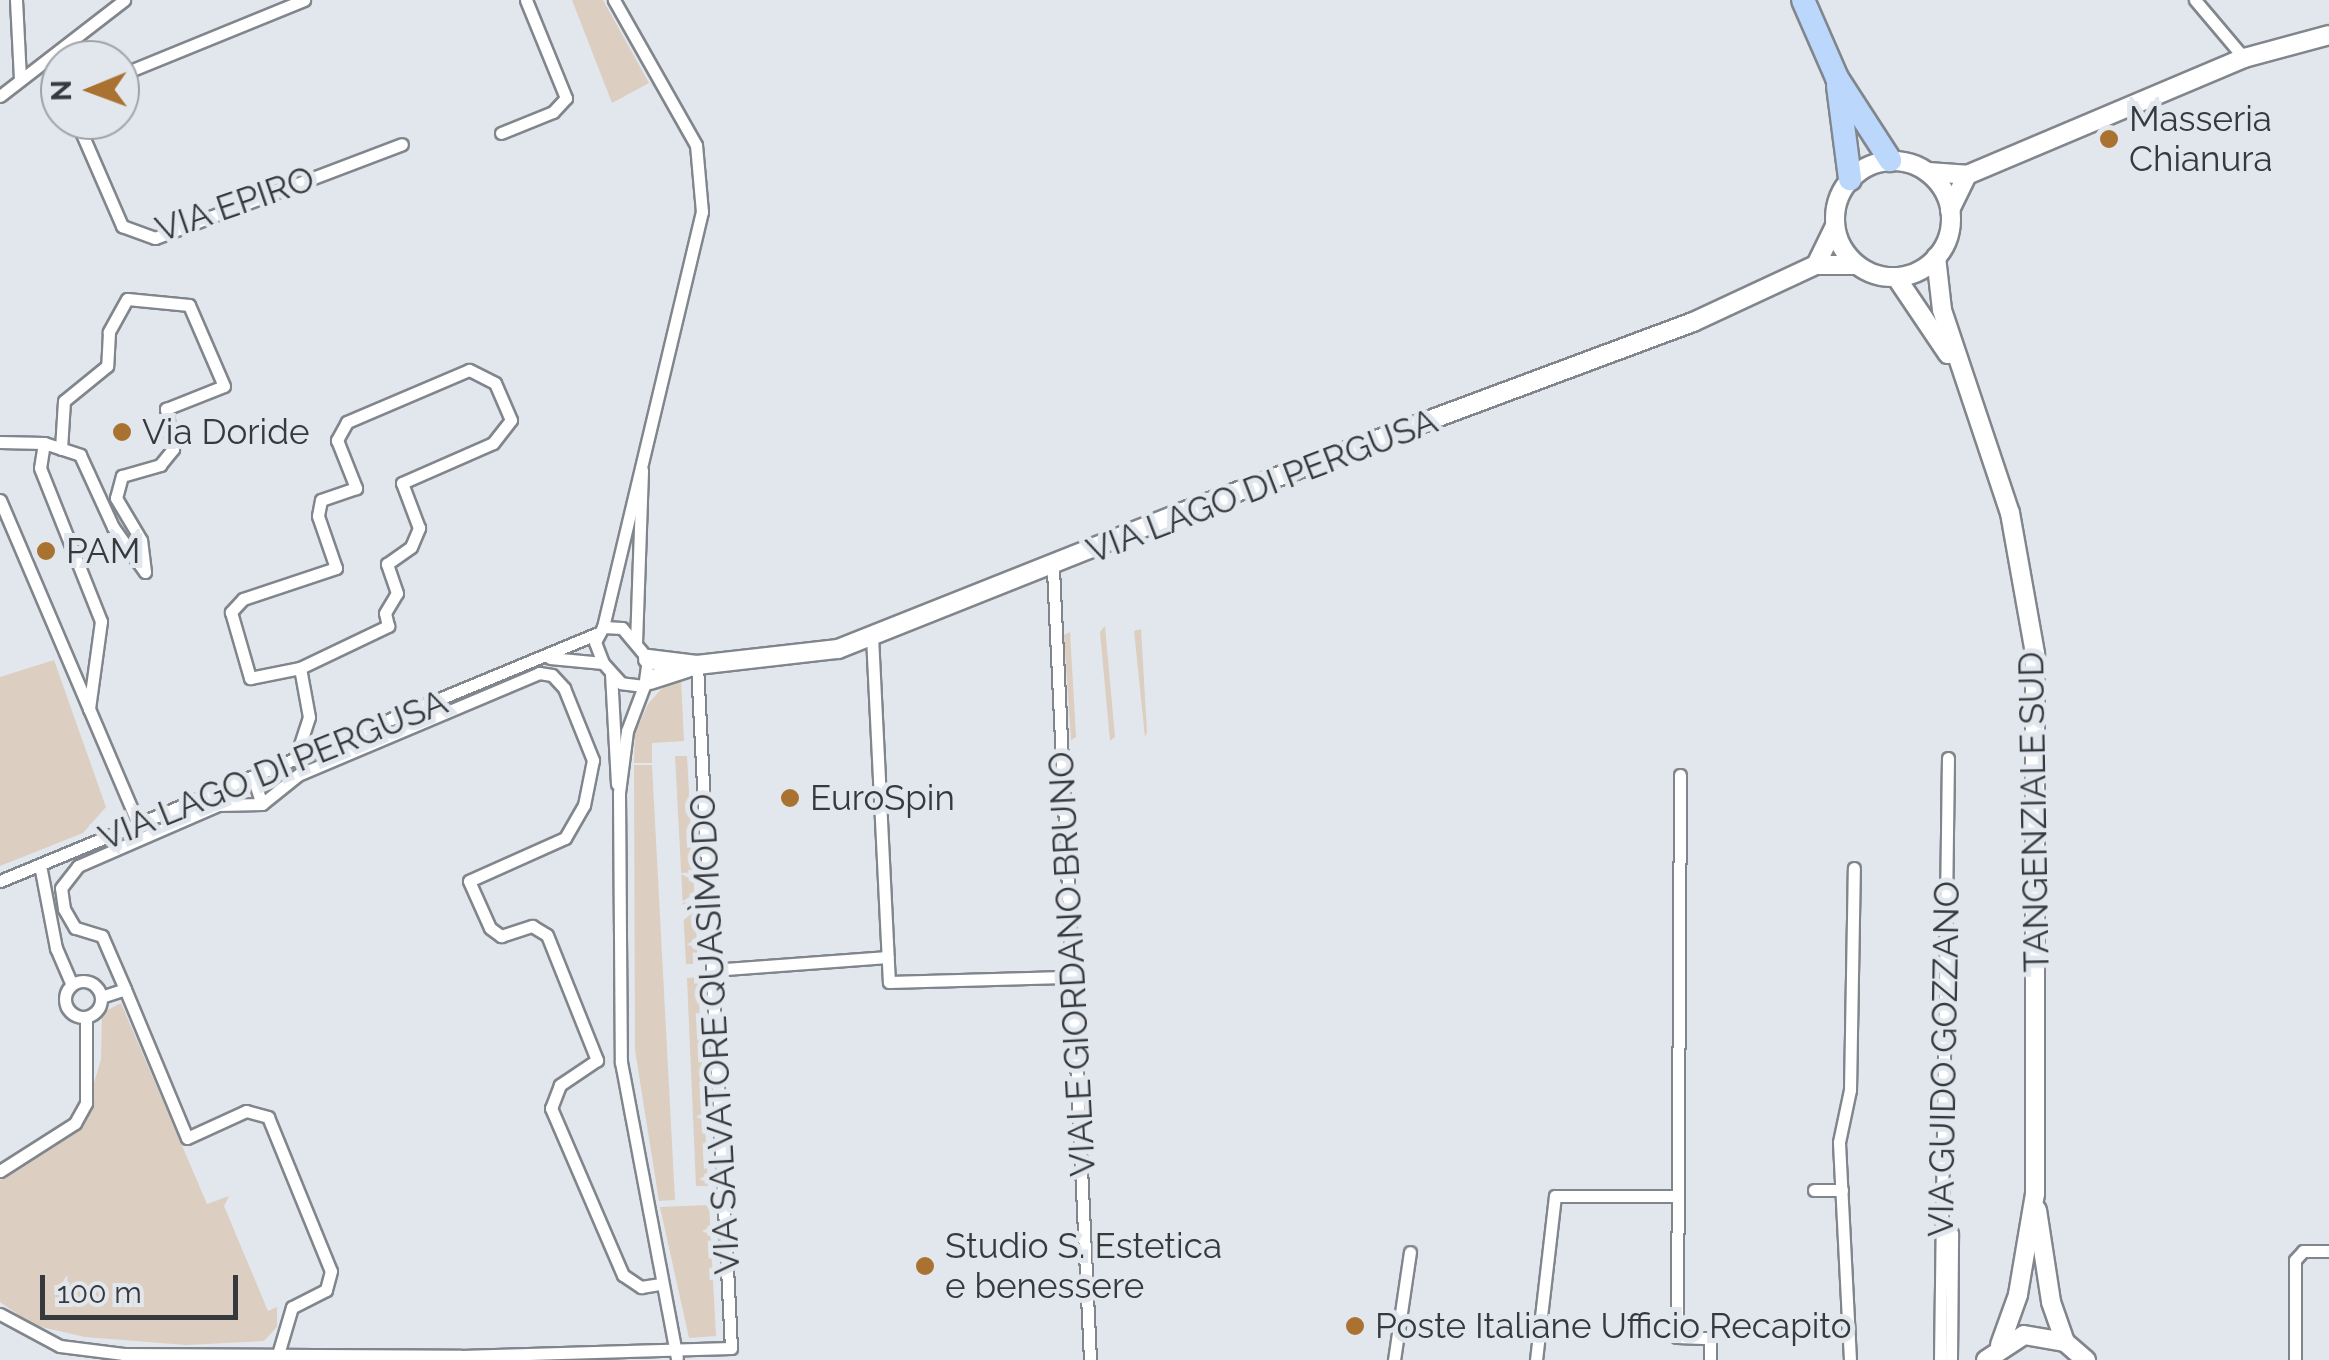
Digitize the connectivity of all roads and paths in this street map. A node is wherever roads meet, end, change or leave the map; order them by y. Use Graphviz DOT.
graph roads {
  1 [pos="16,0"];
  2 [pos="124,0"];
  3 [pos="526,0"];
  4 [pos="614,0"];
  5 [pos="1803,0"];
  6 [pos="2195,0"];
  7 [pos="297,1"];
  8 [pos="2329,35"];
  9 [pos="2244,58"];
  10 [pos="140,66"];
  11 [pos="1836,78"];
  12 [pos="20,80"];
  13 [pos="0,96"];
  14 [pos="502,134"];
  15 [pos="85,140"];
  16 [pos="402,144"];
  17 [pos="1890,160"];
  18 [pos="1928,172"];
  19 [pos="1967,175"];
  20 [pos="1850,179"];
  21 [pos="1950,210"];
  22 [pos="1835,226"];
  23 [pos="1936,257"];
  24 [pos="1816,265"];
  25 [pos="1858,265"];
  26 [pos="1896,276"];
  27 [pos="1963,380"];
  28 [pos="0,442"];
  29 [pos="44,443"];
  30 [pos="61,448"];
  31 [pos="642,470"];
  32 [pos="0,500"];
  33 [pos="1053,569"];
  34 [pos="599,630"];
  35 [pos="872,636"];
  36 [pos="636,643"];
  37 [pos="546,658"];
  38 [pos="648,659"];
  39 [pos="696,665"];
  40 [pos="607,667"];
  41 [pos="300,668"];
  42 [pos="647,683"];
  43 [pos="88,713"];
  44 [pos="1948,758"];
  45 [pos="295,760"];
  46 [pos="1680,775"];
  47 [pos="253,776"];
  48 [pos="620,793"];
  49 [pos="262,804"];
  50 [pos="138,823"];
  51 [pos="40,865"];
  52 [pos="1854,868"];
  53 [pos="0,881"];
  54 [pos="888,957"];
  55 [pos="712,970"];
  56 [pos="1073,977"];
  57 [pos="72,985"];
  58 [pos="125,989"];
  59 [pos="101,996"];
  60 [pos="86,1017"];
  61 [pos="0,1172"];
  62 [pos="1814,1190"];
  63 [pos="1842,1190"];
  64 [pos="2035,1194"];
  65 [pos="1674,1196"];
  66 [pos="1952,1233"];
  67 [pos="2329,1251"];
  68 [pos="1410,1252"];
  69 [pos="661,1284"];
  70 [pos="0,1314"];
  71 [pos="2066,1342"];
  72 [pos="2000,1345"];
  73 [pos="279,1351"];
  74 [pos="731,1354"];
  75 [pos="677,1357"];
  76 [pos="1090,1360"];
  77 [pos="1394,1360"];
  78 [pos="1536,1360"];
  79 [pos="1710,1360"];
  80 [pos="1850,1360"];
  81 [pos="1940,1360"];
  82 [pos="1950,1360"];
  83 [pos="1986,1360"];
  84 [pos="2086,1360"];
  85 [pos="2295,1360"];
  1 -- 12 [label="street"];
  2 -- 12 [label="street"];
  3 -- 14 [label="street"];
  4 -- 31 [label="street"];
  5 -- 11 [label="highway"];
  6 -- 9 [label="street"];
  7 -- 10 [label="street"];
  8 -- 9 [label="street"];
  9 -- 19 [label="street"];
  11 -- 17 [label="highway"];
  11 -- 20 [label="highway"];
  12 -- 13 [label="street"];
  15 -- 16 [label="street, VIA EPIRO"];
  17 -- 18 [label="street"];
  17 -- 20 [label="street"];
  18 -- 19 [label="street"];
  18 -- 21 [label="street"];
  19 -- 21 [label="street"];
  20 -- 22 [label="street"];
  21 -- 23 [label="street"];
  22 -- 24 [label="street"];
  22 -- 25 [label="street"];
  23 -- 26 [label="street"];
  23 -- 27 [label="street, TANGENZIALE SUD"];
  24 -- 25 [label="street, VIA LAGO DI PERGUSA"];
  24 -- 33 [label="street, VIA LAGO DI PERGUSA"];
  25 -- 26 [label="street"];
  26 -- 27 [label="street, TANGENZIALE SUD"];
  27 -- 64 [label="street, TANGENZIALE SUD"];
  28 -- 29 [label="street"];
  29 -- 30 [label="street"];
  29 -- 43 [label="street"];
  30 -- 30 [label="street"];
  31 -- 34 [label="street"];
  31 -- 36 [label="street"];
  32 -- 43 [label="street"];
  33 -- 35 [label="street, VIA LAGO DI PERGUSA"];
  33 -- 56 [label="street, VIALE GIORDANO BRUNO"];
  34 -- 36 [label="street"];
  34 -- 37 [label="street, VIA LAGO DI PERGUSA"];
  34 -- 40 [label="street"];
  35 -- 39 [label="street, VIA LAGO DI PERGUSA"];
  35 -- 54 [label="street"];
  36 -- 38 [label="street"];
  37 -- 40 [label="street"];
  37 -- 45 [label="street, VIA LAGO DI PERGUSA"];
  38 -- 39 [label="street, VIA LAGO DI PERGUSA"];
  38 -- 42 [label="street"];
  39 -- 42 [label="street, VIA LAGO DI PERGUSA"];
  39 -- 55 [label="street, VIA SALVATORE QUASÌMODO"];
  40 -- 42 [label="street"];
  40 -- 48 [label="street"];
  41 -- 41 [label="street"];
  41 -- 45 [label="street"];
  42 -- 48 [label="street"];
  43 -- 50 [label="street"];
  44 -- 81 [label="street, VIA GUIDO GOZZANO"];
  45 -- 47 [label="street, VIA LAGO DI PERGUSA"];
  46 -- 65 [label="street"];
  47 -- 49 [label="street"];
  47 -- 50 [label="street, VIA LAGO DI PERGUSA"];
  48 -- 69 [label="street"];
  49 -- 58 [label="street"];
  49 -- 69 [label="street"];
  50 -- 51 [label="street, VIA LAGO DI PERGUSA"];
  51 -- 53 [label="street, VIA LAGO DI PERGUSA"];
  51 -- 57 [label="street"];
  52 -- 63 [label="street"];
  54 -- 55 [label="street"];
  54 -- 56 [label="street"];
  55 -- 74 [label="street, VIA SALVATORE QUASÌMODO"];
  56 -- 76 [label="street, VIALE GIORDANO BRUNO"];
  57 -- 59 [label="street"];
  57 -- 60 [label="street"];
  58 -- 59 [label="street"];
  58 -- 73 [label="street"];
  59 -- 60 [label="street"];
  60 -- 61 [label="street"];
  62 -- 63 [label="street"];
  63 -- 80 [label="street"];
  64 -- 71 [label="street, TANGENZIALE SUD"];
  64 -- 72 [label="street, TANGENZIALE SUD"];
  65 -- 78 [label="street"];
  65 -- 79 [label="street"];
  66 -- 82 [label="street"];
  67 -- 85 [label="street"];
  68 -- 77 [label="street"];
  69 -- 75 [label="street"];
  70 -- 73 [label="street, VIA SALVATORE QUASÌMODO"];
  71 -- 72 [label="street"];
  71 -- 84 [label="street"];
  72 -- 83 [label="street"];
  73 -- 75 [label="street, VIA SALVATORE QUASÌMODO"];
  74 -- 75 [label="street, VIA SALVATORE QUASÌMODO"];
}
